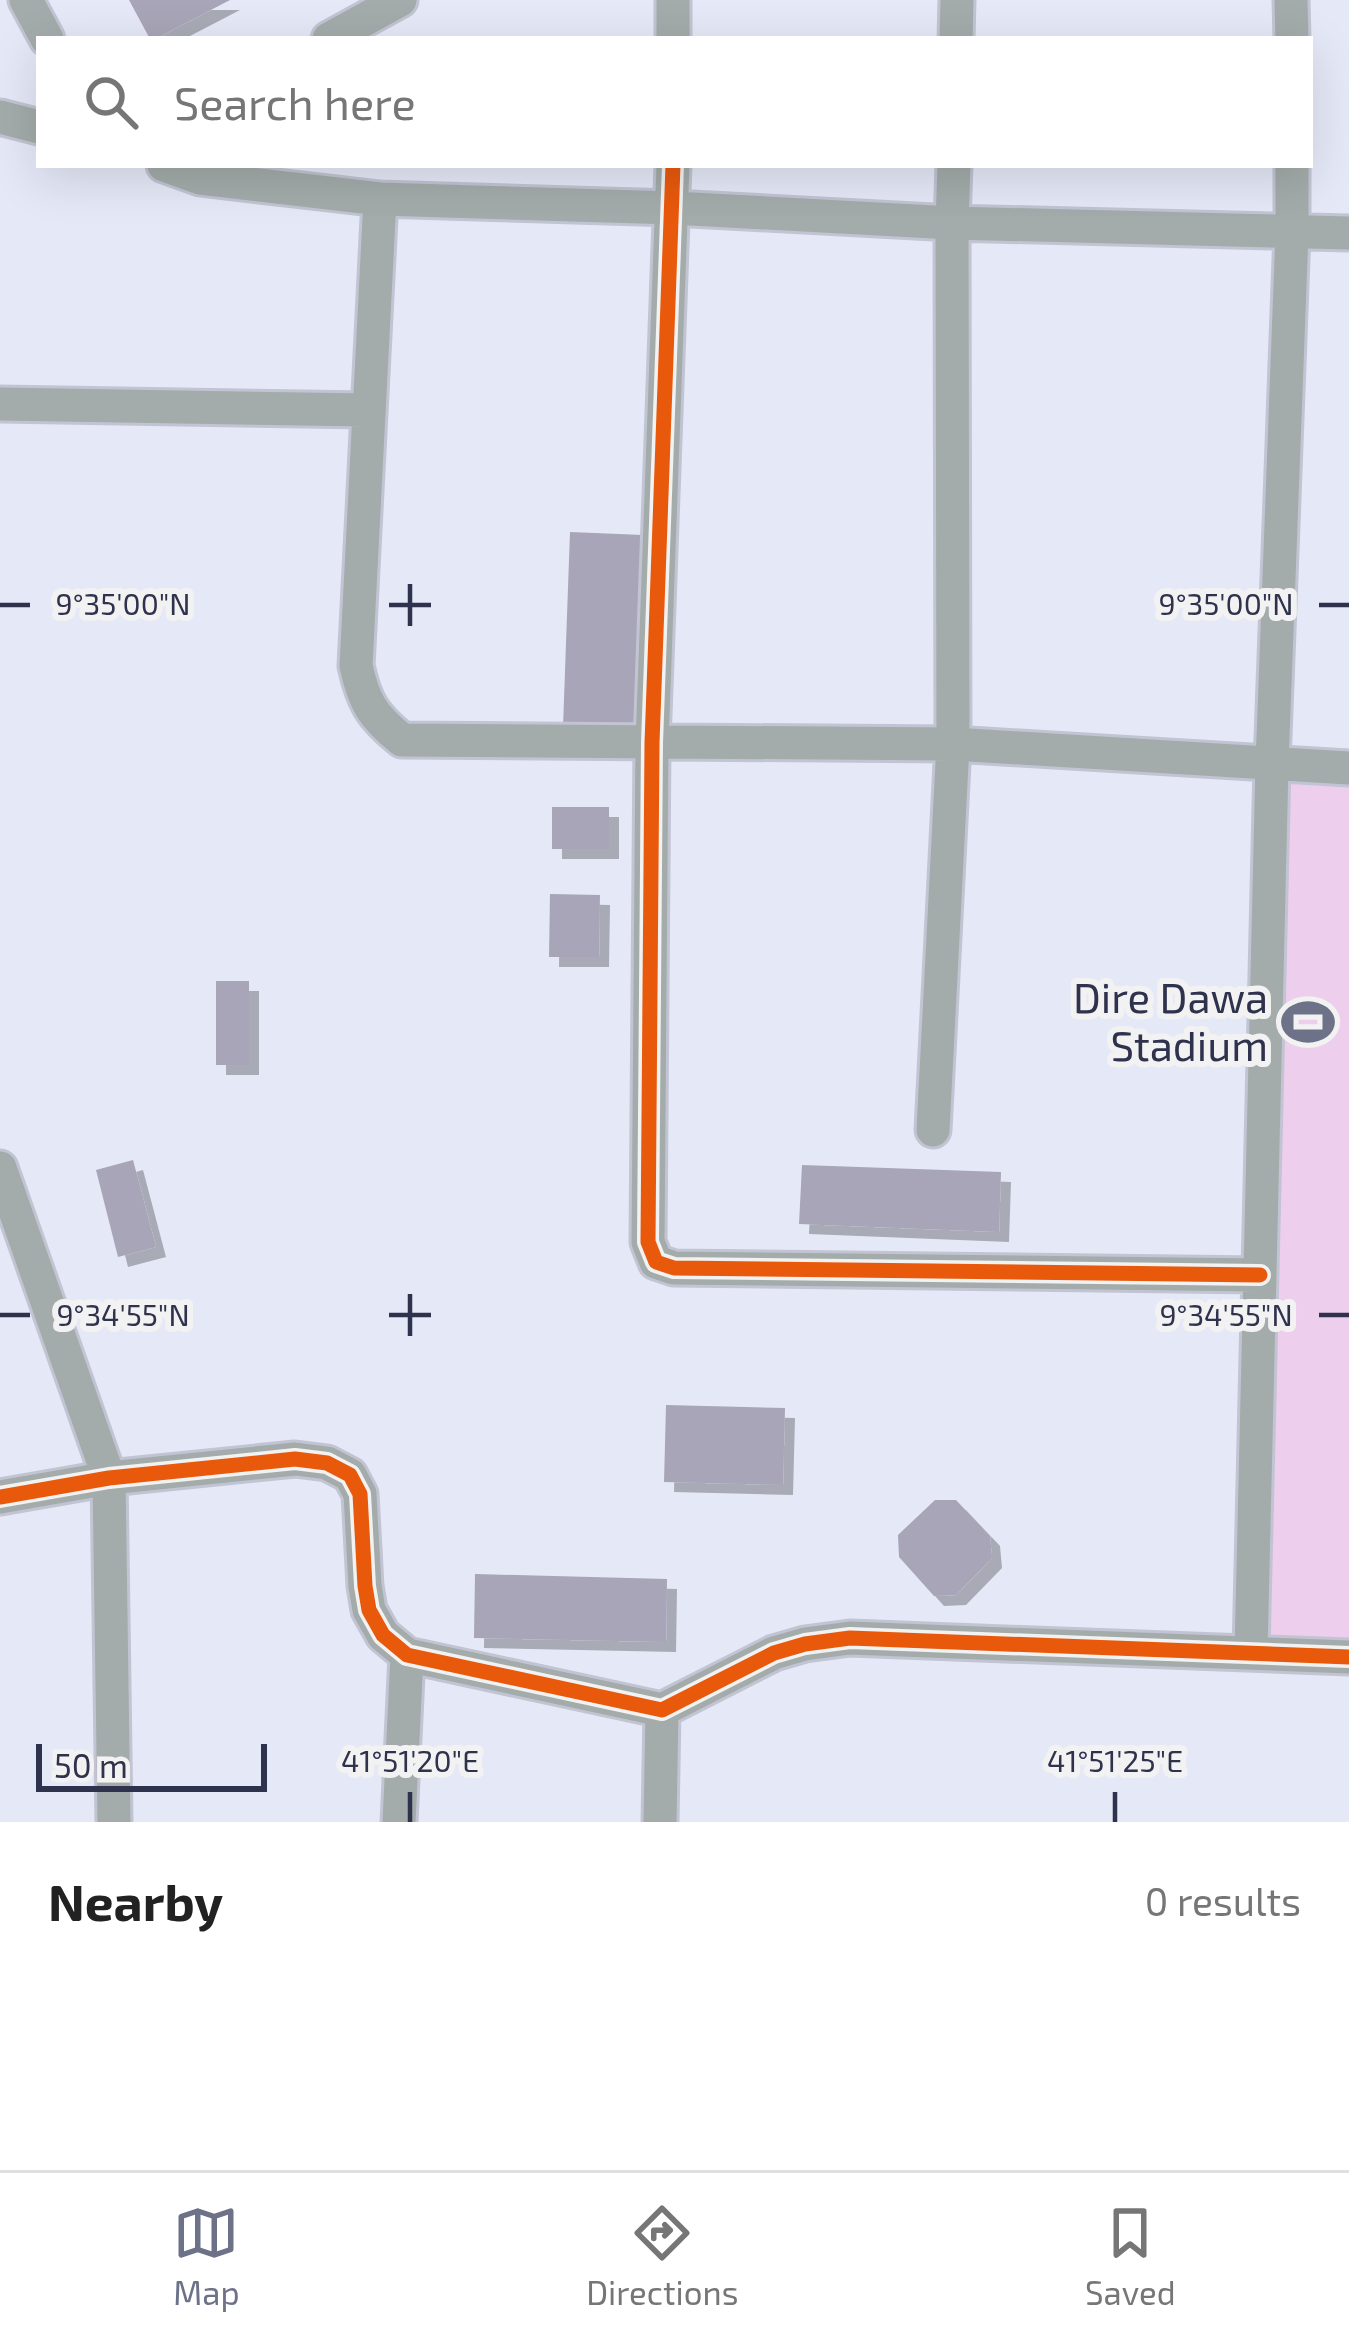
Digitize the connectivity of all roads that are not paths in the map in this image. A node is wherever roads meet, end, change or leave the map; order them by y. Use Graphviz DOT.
graph roads {
  1 [pos="26,0"];
  2 [pos="400,0"];
  3 [pos="673,0"];
  4 [pos="957,0"];
  5 [pos="1292,0"];
  6 [pos="45,36"];
  7 [pos="334,36"];
  8 [pos="673,36"];
  9 [pos="956,36"];
  10 [pos="1292,36"];
  11 [pos="0,117"];
  12 [pos="36,126"];
  13 [pos="172,168"];
  14 [pos="673,168"];
  15 [pos="954,168"];
  16 [pos="1292,168"];
  17 [pos="380,199"];
  18 [pos="673,208"];
  19 [pos="952,223"];
  20 [pos="1292,232"];
  21 [pos="1349,233"];
  22 [pos="0,404"];
  23 [pos="368,410"];
  24 [pos="652,743"];
  25 [pos="953,744"];
  26 [pos="1272,764"];
  27 [pos="1349,769"];
  28 [pos="933,1130"];
  29 [pos="0,1168"];
  30 [pos="1260,1275"];
  31 [pos="109,1478"];
  32 [pos="0,1497"];
  33 [pos="1250,1652"];
  34 [pos="407,1655"];
  35 [pos="1349,1657"];
  36 [pos="662,1709"];
  37 [pos="114,1822"];
  38 [pos="399,1822"];
  39 [pos="660,1822"];
  1 -- 6 [label="street"];
  2 -- 7 [label="street"];
  3 -- 8 [label="street"];
  4 -- 9 [label="street"];
  5 -- 10 [label="street"];
  11 -- 12 [label="street"];
  13 -- 17 [label="street"];
  14 -- 18 [label="street"];
  15 -- 19 [label="street"];
  16 -- 20 [label="street"];
  17 -- 18 [label="street"];
  17 -- 23 [label="street"];
  18 -- 19 [label="street"];
  18 -- 24 [label="street"];
  19 -- 20 [label="street"];
  19 -- 25 [label="street"];
  20 -- 21 [label="street"];
  20 -- 26 [label="street"];
  22 -- 23 [label="street"];
  23 -- 24 [label="street"];
  24 -- 25 [label="street"];
  24 -- 30 [label="street"];
  25 -- 26 [label="street"];
  25 -- 28 [label="street"];
  26 -- 27 [label="street"];
  26 -- 30 [label="street"];
  29 -- 31 [label="street"];
  30 -- 33 [label="street"];
  31 -- 32 [label="street"];
  31 -- 34 [label="street"];
  31 -- 37 [label="street"];
  33 -- 35 [label="street"];
  33 -- 36 [label="street"];
  34 -- 36 [label="street"];
  34 -- 38 [label="street"];
  36 -- 39 [label="street"];
}
